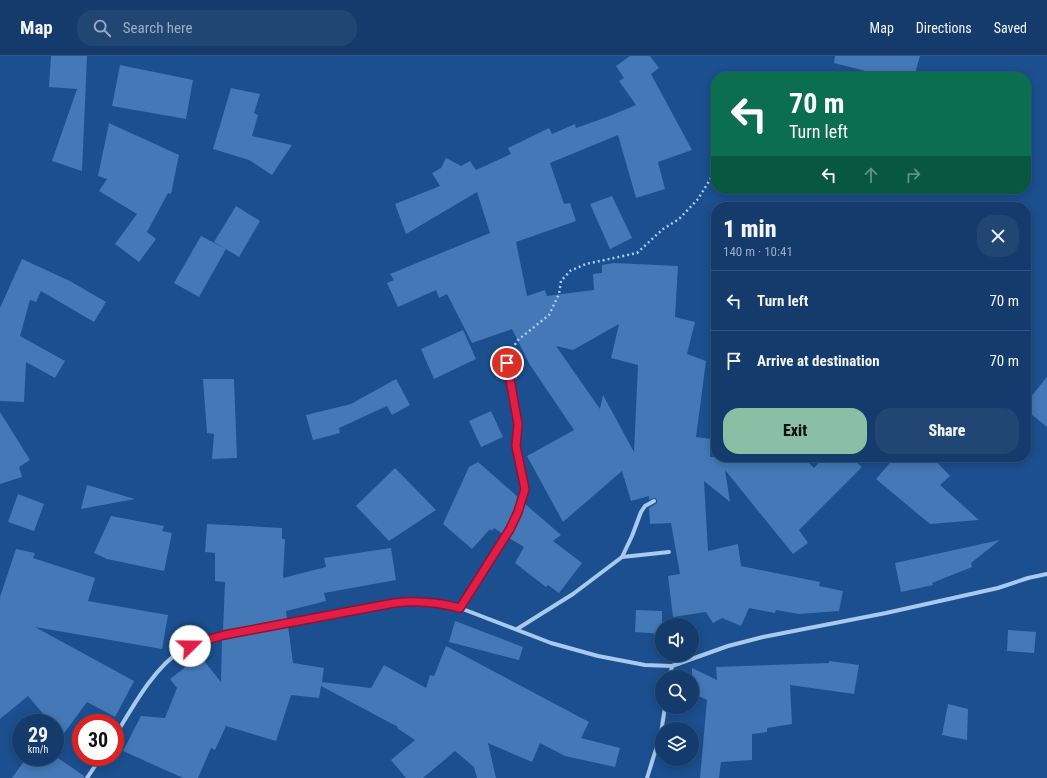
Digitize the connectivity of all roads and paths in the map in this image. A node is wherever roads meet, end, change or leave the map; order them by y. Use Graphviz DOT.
graph roads {
  1 [pos="711,178"];
  2 [pos="507,363"];
  3 [pos="654,501"];
  4 [pos="669,552"];
  5 [pos="622,557"];
  6 [pos="1047,574"];
  7 [pos="460,608"];
  8 [pos="517,629"];
  9 [pos="672,666"];
  10 [pos="671,670"];
  11 [pos="664,714"];
  12 [pos="124,722"];
  13 [pos="95,766"];
  14 [pos="87,778"];
  15 [pos="647,778"];
  1 -- 2 [label="path"];
  2 -- 7 [label="street"];
  3 -- 5 [label="street"];
  4 -- 5 [label="street"];
  5 -- 8 [label="street"];
  6 -- 9 [label="street"];
  7 -- 8 [label="street"];
  7 -- 12 [label="street"];
  8 -- 9 [label="street"];
  9 -- 10 [label="street"];
  11 -- 15 [label="street"];
  13 -- 14 [label="street"];
}
